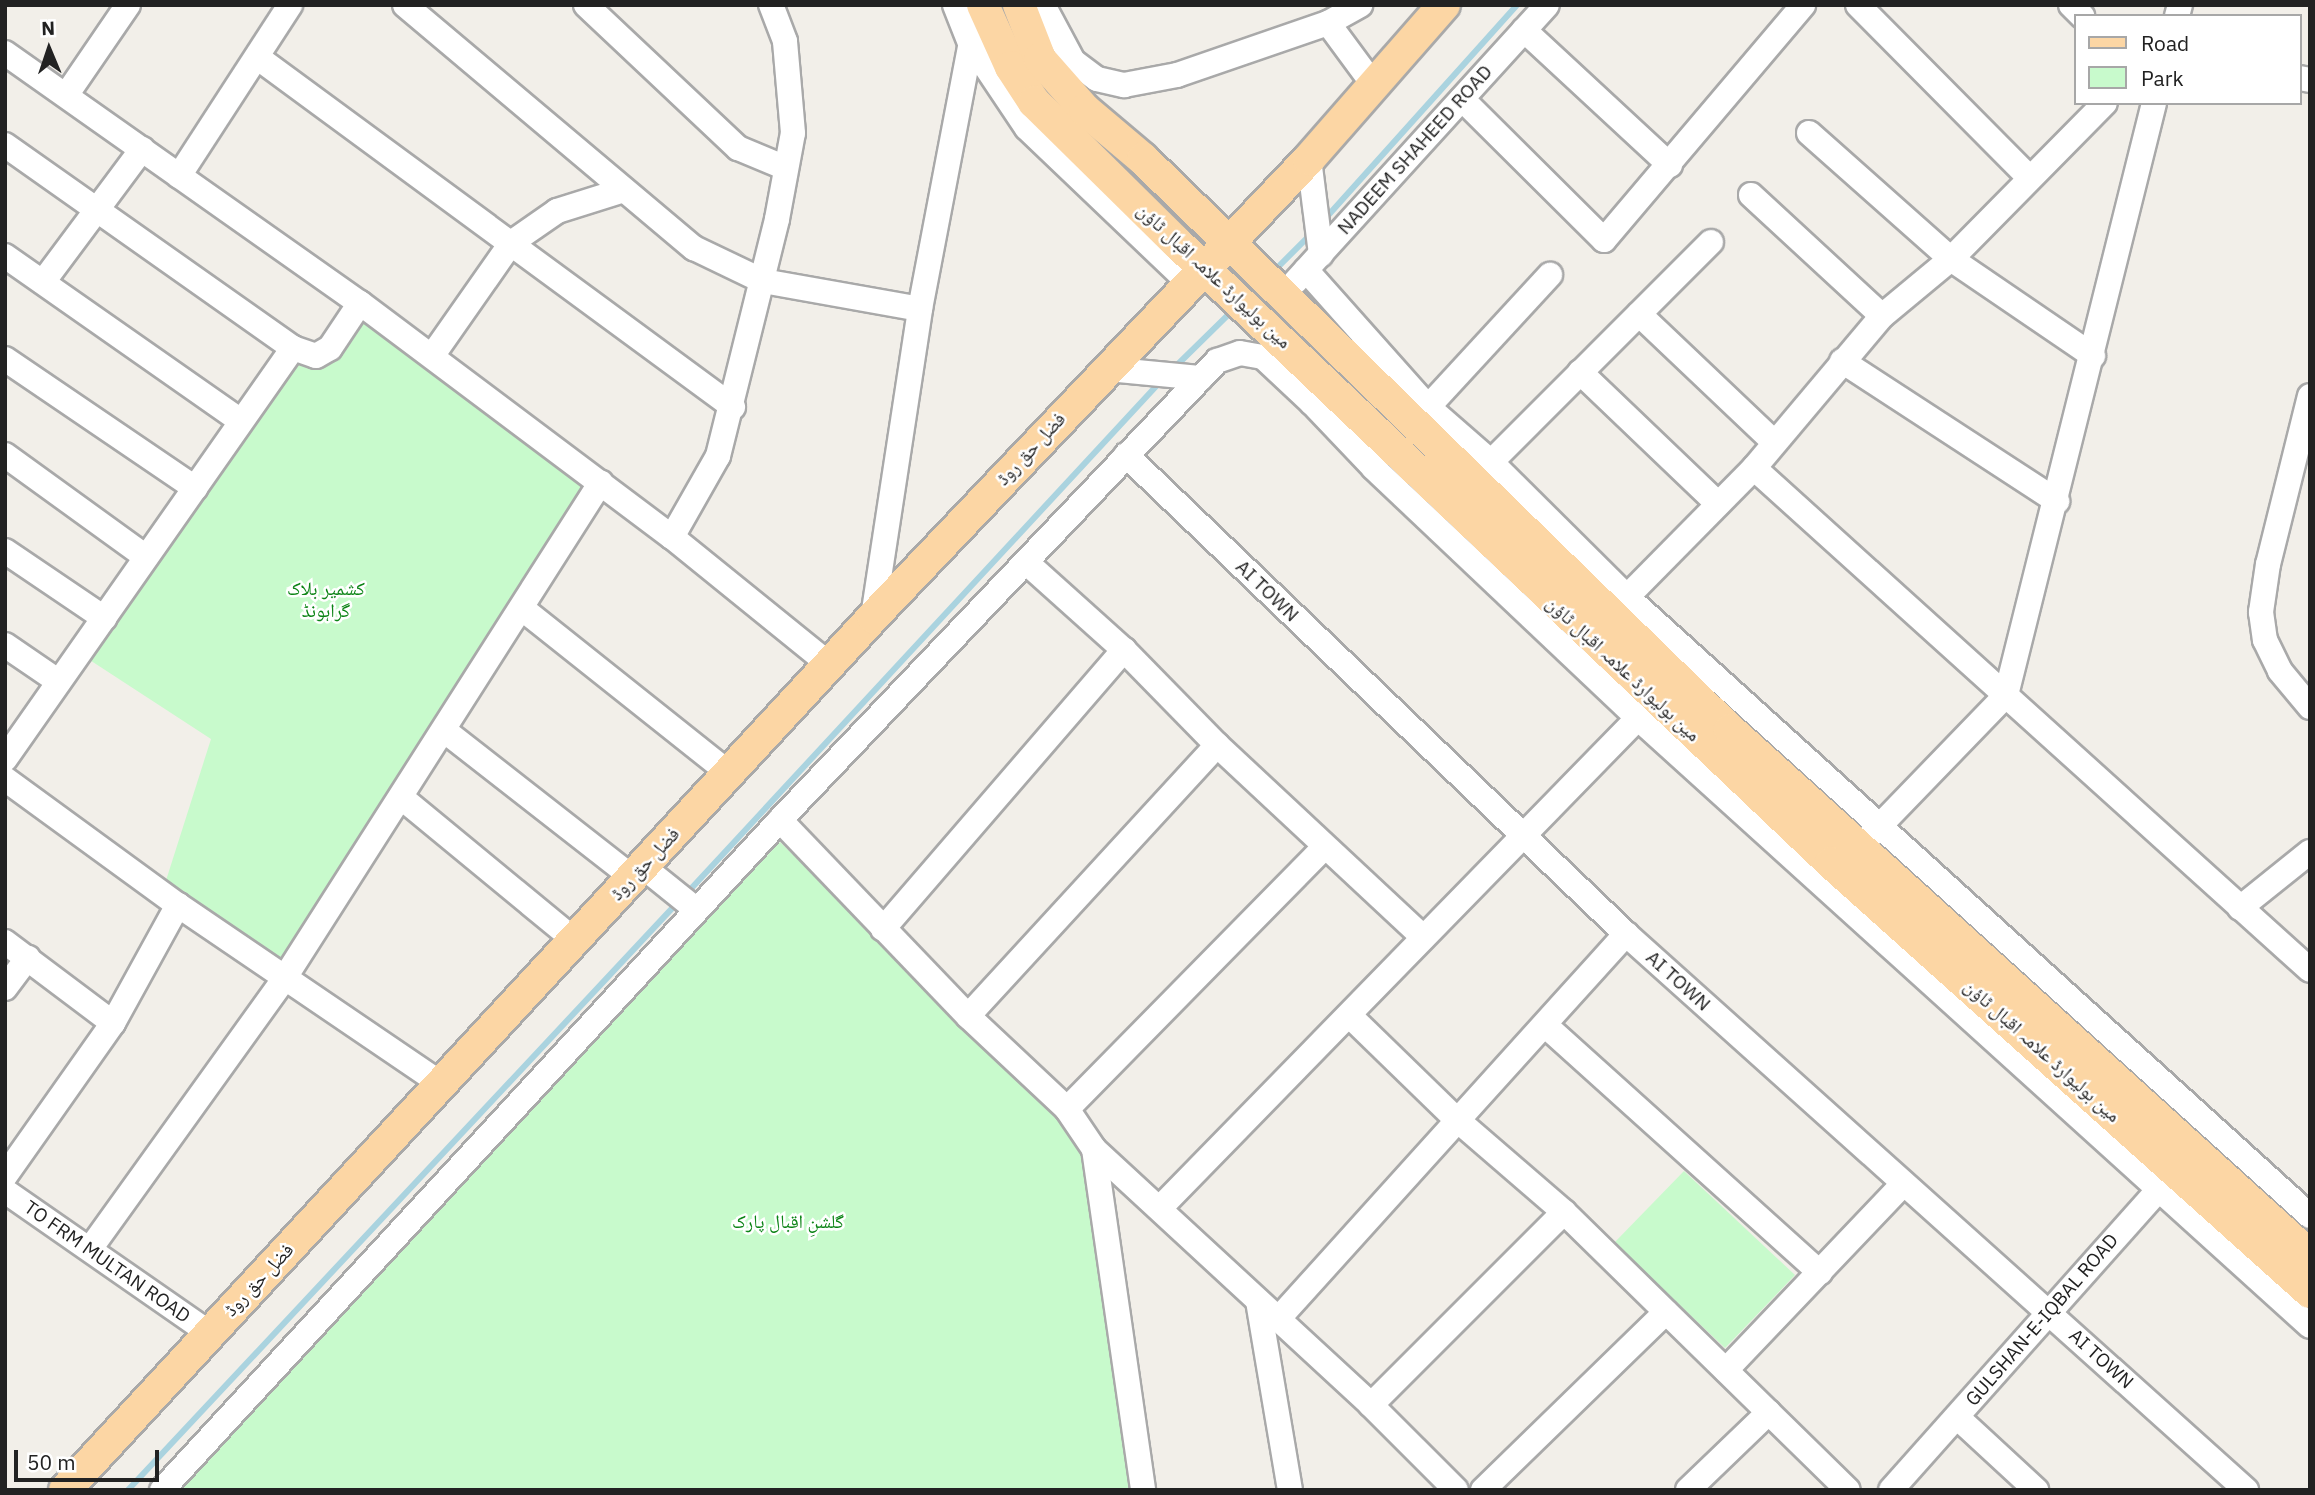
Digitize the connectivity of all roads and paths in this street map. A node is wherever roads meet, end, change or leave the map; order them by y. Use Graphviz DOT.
graph roads {
  1 [pos="128,5"];
  2 [pos="290,5"];
  3 [pos="405,5"];
  4 [pos="586,5"];
  5 [pos="771,5"];
  6 [pos="955,5"];
  7 [pos="980,5"];
  8 [pos="1019,5"];
  9 [pos="1043,5"];
  10 [pos="1360,5"];
  11 [pos="1444,5"];
  12 [pos="1547,5"];
  13 [pos="1804,5"];
  14 [pos="1858,5"];
  15 [pos="1328,23"];
  16 [pos="1524,30"];
  17 [pos="970,43"];
  18 [pos="5,52"];
  19 [pos="257,57"];
  20 [pos="1097,79"];
  21 [pos="1373,84"];
  22 [pos="67,94"];
  23 [pos="1462,99"];
  24 [pos="2103,105"];
  25 [pos="2154,105"];
  26 [pos="1085,110"];
  27 [pos="1810,133"];
  28 [pos="5,145"];
  29 [pos="142,149"];
  30 [pos="1310,159"];
  31 [pos="1670,165"];
  32 [pos="786,168"];
  33 [pos="179,176"];
  34 [pos="2029,177"];
  35 [pos="624,190"];
  36 [pos="1751,195"];
  37 [pos="97,210"];
  38 [pos="1711,242"];
  39 [pos="511,243"];
  40 [pos="1238,251"];
  41 [pos="5,256"];
  42 [pos="1315,256"];
  43 [pos="1951,259"];
  44 [pos="1550,275"];
  45 [pos="1203,277"];
  46 [pos="763,281"];
  47 [pos="43,282"];
  48 [pos="1279,292"];
  49 [pos="360,303"];
  50 [pos="920,309"];
  51 [pos="1639,314"];
  52 [pos="1882,316"];
  53 [pos="293,348"];
  54 [pos="432,356"];
  55 [pos="2093,356"];
  56 [pos="5,359"];
  57 [pos="1842,361"];
  58 [pos="1107,369"];
  59 [pos="1580,372"];
  60 [pos="1190,376"];
  61 [pos="1321,394"];
  62 [pos="2310,396"];
  63 [pos="733,407"];
  64 [pos="1428,407"];
  65 [pos="242,421"];
  66 [pos="1775,443"];
  67 [pos="5,455"];
  68 [pos="1126,455"];
  69 [pos="1491,462"];
  70 [pos="1754,468"];
  71 [pos="601,482"];
  72 [pos="195,488"];
  73 [pos="2057,501"];
  74 [pos="1718,504"];
  75 [pos="672,537"];
  76 [pos="5,551"];
  77 [pos="146,558"];
  78 [pos="1027,563"];
  79 [pos="1618,606"];
  80 [pos="524,610"];
  81 [pos="873,617"];
  82 [pos="104,618"];
  83 [pos="5,645"];
  84 [pos="1124,650"];
  85 [pos="829,664"];
  86 [pos="59,682"];
  87 [pos="2006,695"];
  88 [pos="2310,707"];
  89 [pos="1638,718"];
  90 [pos="445,731"];
  91 [pos="1217,745"];
  92 [pos="8,750"];
  93 [pos="729,773"];
  94 [pos="5,779"];
  95 [pos="402,798"];
  96 [pos="780,820"];
  97 [pos="1520,834"];
  98 [pos="1870,836"];
  99 [pos="1325,846"];
  100 [pos="2310,852"];
  101 [pos="637,872"];
  102 [pos="178,905"];
  103 [pos="693,907"];
  104 [pos="2240,908"];
  105 [pos="883,929"];
  106 [pos="1626,934"];
  107 [pos="1423,937"];
  108 [pos="574,940"];
  109 [pos="5,942"];
  110 [pos="27,958"];
  111 [pos="2310,970"];
  112 [pos="284,979"];
  113 [pos="5,989"];
  114 [pos="968,1016"];
  115 [pos="1350,1016"];
  116 [pos="113,1023"];
  117 [pos="1545,1026"];
  118 [pos="441,1084"];
  119 [pos="1067,1109"];
  120 [pos="1455,1118"];
  121 [pos="1094,1149"];
  122 [pos="2176,1170"];
  123 [pos="5,1176"];
  124 [pos="1903,1184"];
  125 [pos="5,1191"];
  126 [pos="1160,1208"];
  127 [pos="1564,1212"];
  128 [pos="2310,1216"];
  129 [pos="90,1249"];
  130 [pos="2310,1256"];
  131 [pos="1820,1273"];
  132 [pos="2310,1292"];
  133 [pos="1258,1301"];
  134 [pos="2048,1310"];
  135 [pos="1666,1312"];
  136 [pos="1279,1318"];
  137 [pos="2310,1326"];
  138 [pos="209,1334"];
  139 [pos="1726,1370"];
  140 [pos="1371,1405"];
  141 [pos="1769,1412"];
  142 [pos="1957,1417"];
  143 [pos="65,1490"];
  144 [pos="162,1490"];
  145 [pos="1143,1490"];
  146 [pos="1290,1490"];
  147 [pos="1456,1490"];
  148 [pos="1483,1490"];
  149 [pos="1688,1490"];
  150 [pos="1848,1490"];
  151 [pos="1891,1490"];
  152 [pos="2036,1490"];
  153 [pos="2246,1490"];
  1 -- 22 [label="street"];
  2 -- 19 [label="street"];
  3 -- 35 [label="street"];
  4 -- 32 [label="street"];
  5 -- 32 [label="street"];
  6 -- 17 [label="street"];
  7 -- 17 [label="street"];
  7 -- 45 [label="main road, مین بولیوارڈ علامہ اقبال ٹاؤن"];
  8 -- 26 [label="main road, مین بولیوارڈ علامہ اقبال ٹاؤن"];
  9 -- 20 [label="street"];
  10 -- 15 [label="street"];
  11 -- 21 [label="main road"];
  12 -- 16 [label="street, NADEEM SHAHEED ROAD"];
  13 -- 31 [label="street"];
  14 -- 34 [label="street"];
  15 -- 20 [label="street"];
  15 -- 21 [label="street"];
  16 -- 23 [label="street, NADEEM SHAHEED ROAD"];
  16 -- 31 [label="street"];
  17 -- 45 [label="street"];
  17 -- 50 [label="street"];
  18 -- 22 [label="street"];
  19 -- 33 [label="street"];
  19 -- 39 [label="street"];
  20 -- 26 [label="street"];
  21 -- 30 [label="main road"];
  22 -- 29 [label="street"];
  23 -- 31 [label="street"];
  23 -- 42 [label="street, NADEEM SHAHEED ROAD"];
  24 -- 34 [label="street"];
  25 -- 55 [label="street"];
  26 -- 40 [label="main road, مین بولیوارڈ علامہ اقبال ٹاؤن"];
  27 -- 43 [label="street"];
  28 -- 37 [label="street"];
  29 -- 33 [label="street"];
  29 -- 37 [label="street"];
  30 -- 40 [label="main road"];
  30 -- 42 [label="street"];
  32 -- 46 [label="street"];
  33 -- 49 [label="street"];
  34 -- 43 [label="street"];
  35 -- 39 [label="street"];
  35 -- 46 [label="street"];
  36 -- 52 [label="street"];
  37 -- 47 [label="street"];
  37 -- 53 [label="street"];
  38 -- 51 [label="street"];
  39 -- 54 [label="street"];
  39 -- 63 [label="street"];
  40 -- 45 [label="main road, فضل حق روڈ"];
  40 -- 48 [label="main road, مین بولیوارڈ علامہ اقبال ٹاؤن"];
  41 -- 47 [label="street"];
  42 -- 48 [label="street, NADEEM SHAHEED ROAD"];
  42 -- 64 [label="street"];
  43 -- 52 [label="street"];
  43 -- 55 [label="street"];
  44 -- 64 [label="street"];
  45 -- 58 [label="main road, فضل حق روڈ"];
  45 -- 61 [label="main road, مین بولیوارڈ علامہ اقبال ٹاؤن"];
  46 -- 50 [label="street"];
  46 -- 63 [label="street"];
  47 -- 65 [label="street"];
  48 -- 79 [label="main road, مین بولیوارڈ علامہ اقبال ٹاؤن"];
  49 -- 53 [label="street"];
  49 -- 54 [label="street"];
  50 -- 81 [label="street"];
  51 -- 59 [label="street"];
  51 -- 66 [label="street"];
  52 -- 57 [label="street"];
  53 -- 65 [label="street"];
  54 -- 71 [label="street"];
  55 -- 73 [label="street"];
  56 -- 72 [label="street"];
  57 -- 66 [label="street"];
  57 -- 73 [label="street"];
  58 -- 60 [label="street"];
  58 -- 81 [label="main road, فضل حق روڈ"];
  59 -- 69 [label="street"];
  59 -- 74 [label="street"];
  60 -- 61 [label="street"];
  60 -- 68 [label="street"];
  61 -- 89 [label="street"];
  61 -- 122 [label="main road, مین بولیوارڈ علامہ اقبال ٹاؤن"];
  62 -- 88 [label="street"];
  63 -- 75 [label="street"];
  64 -- 69 [label="street"];
  65 -- 72 [label="street"];
  66 -- 70 [label="street"];
  67 -- 77 [label="street"];
  68 -- 78 [label="street"];
  68 -- 97 [label="street, AI TOWN"];
  69 -- 79 [label="street"];
  70 -- 74 [label="street"];
  70 -- 87 [label="street"];
  71 -- 75 [label="street"];
  71 -- 80 [label="street"];
  72 -- 77 [label="street"];
  73 -- 87 [label="street"];
  74 -- 79 [label="street"];
  75 -- 85 [label="street"];
  76 -- 82 [label="street"];
  77 -- 82 [label="street"];
  78 -- 84 [label="street"];
  78 -- 96 [label="street"];
  79 -- 98 [label="main road, مین بولیوارڈ علامہ اقبال ٹاؤن"];
  80 -- 90 [label="street"];
  80 -- 93 [label="street"];
  81 -- 85 [label="main road, فضل حق روڈ"];
  82 -- 86 [label="street"];
  83 -- 86 [label="street"];
  84 -- 91 [label="street"];
  84 -- 105 [label="street"];
  85 -- 93 [label="main road, فضل حق روڈ"];
  86 -- 92 [label="street"];
  87 -- 98 [label="street"];
  87 -- 104 [label="street"];
  89 -- 97 [label="street"];
  89 -- 122 [label="street"];
  90 -- 95 [label="street"];
  90 -- 101 [label="street"];
  91 -- 99 [label="street"];
  91 -- 114 [label="street"];
  93 -- 101 [label="main road, فضل حق روڈ"];
  94 -- 102 [label="street"];
  95 -- 108 [label="street"];
  95 -- 112 [label="street"];
  96 -- 103 [label="street"];
  96 -- 105 [label="street"];
  97 -- 106 [label="street, AI TOWN"];
  97 -- 107 [label="street"];
  98 -- 122 [label="main road, مین بولیوارڈ علامہ اقبال ٹاؤن"];
  98 -- 128 [label="street"];
  99 -- 107 [label="street"];
  99 -- 119 [label="street"];
  100 -- 104 [label="street"];
  101 -- 103 [label="street"];
  101 -- 108 [label="main road, فضل حق روڈ"];
  102 -- 112 [label="street"];
  102 -- 116 [label="street"];
  103 -- 144 [label="street"];
  104 -- 111 [label="street"];
  105 -- 114 [label="street"];
  106 -- 117 [label="street"];
  106 -- 124 [label="street, AI TOWN"];
  107 -- 115 [label="street"];
  108 -- 118 [label="main road, فضل حق روڈ"];
  109 -- 110 [label="street"];
  110 -- 113 [label="street"];
  110 -- 116 [label="street"];
  112 -- 118 [label="street"];
  112 -- 129 [label="street"];
  114 -- 119 [label="street"];
  115 -- 120 [label="street"];
  115 -- 126 [label="street"];
  116 -- 123 [label="street"];
  117 -- 120 [label="street"];
  117 -- 131 [label="street"];
  118 -- 138 [label="main road, فضل حق روڈ"];
  119 -- 121 [label="street"];
  120 -- 127 [label="street"];
  120 -- 136 [label="street"];
  121 -- 126 [label="street"];
  121 -- 145 [label="street"];
  122 -- 130 [label="main road, مین بولیوارڈ علامہ اقبال ٹاؤن"];
  122 -- 132 [label="main road, مین بولیوارڈ علامہ اقبال ٹاؤن"];
  122 -- 134 [label="street, GULSHAN-E-IQBAL ROAD"];
  122 -- 137 [label="street"];
  124 -- 131 [label="street"];
  124 -- 134 [label="street, AI TOWN"];
  125 -- 129 [label="street, TO FRM MULTAN ROAD"];
  126 -- 133 [label="street"];
  127 -- 135 [label="street"];
  127 -- 140 [label="street"];
  129 -- 138 [label="street, TO FRM MULTAN ROAD"];
  131 -- 139 [label="street"];
  133 -- 136 [label="street"];
  133 -- 146 [label="street"];
  134 -- 142 [label="street, GULSHAN-E-IQBAL ROAD"];
  134 -- 153 [label="street, AI TOWN"];
  135 -- 139 [label="street"];
  135 -- 148 [label="street"];
  136 -- 140 [label="street"];
  138 -- 143 [label="main road, فضل حق روڈ"];
  139 -- 141 [label="street"];
  140 -- 147 [label="street"];
  141 -- 149 [label="street"];
  141 -- 150 [label="street"];
  142 -- 151 [label="street, GULSHAN-E-IQBAL ROAD"];
  142 -- 152 [label="street"];
}
